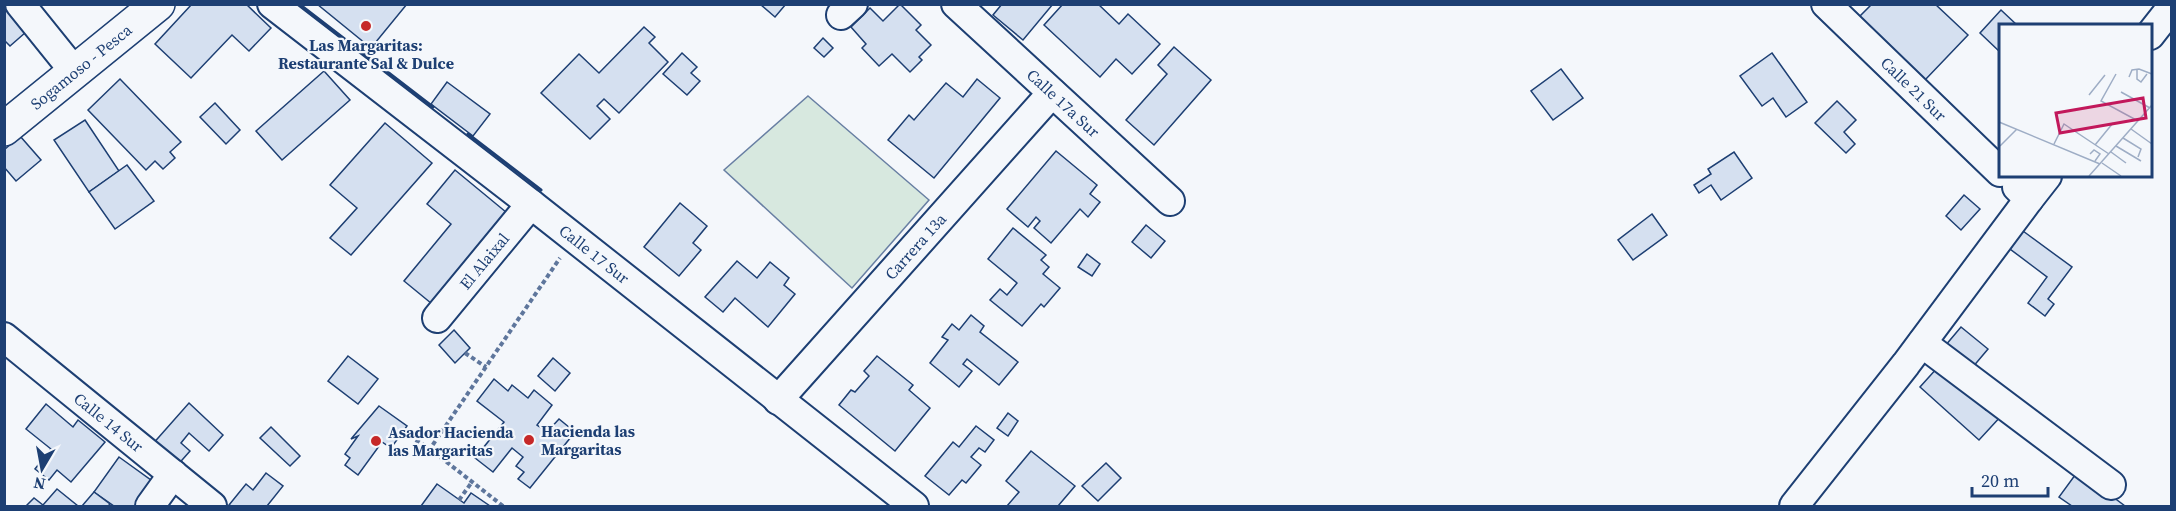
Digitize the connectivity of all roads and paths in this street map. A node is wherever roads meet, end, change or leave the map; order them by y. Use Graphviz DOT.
graph roads {
  1 [pos="20,4"];
  2 [pos="158,4"];
  3 [pos="272,4"];
  4 [pos="956,4"];
  5 [pos="1826,4"];
  6 [pos="2172,7"];
  7 [pos="2152,34"];
  8 [pos="74,71"];
  9 [pos="1052,93"];
  10 [pos="4,129"];
  11 [pos="1999,169"];
  12 [pos="2006,177"];
  13 [pos="2046,177"];
  14 [pos="2029,199"];
  15 [pos="1170,201"];
  16 [pos="531,204"];
  17 [pos="574,238"];
  18 [pos="437,318"];
  19 [pos="4,337"];
  20 [pos="465,353"];
  21 [pos="1914,354"];
  22 [pos="486,367"];
  23 [pos="778,400"];
  24 [pos="403,432"];
  25 [pos="430,449"];
  26 [pos="173,474"];
  27 [pos="472,482"];
  28 [pos="2111,485"];
  29 [pos="459,500"];
  30 [pos="150,507"];
  31 [pos="212,507"];
  32 [pos="503,507"];
  33 [pos="914,507"];
  34 [pos="1794,507"];
  1 -- 8 [label="street"];
  2 -- 8 [label="main road, Sogamoso - Pesca"];
  3 -- 16 [label="street, Calle 17 Sur"];
  4 -- 9 [label="street, Calle 17a Sur"];
  5 -- 11 [label="street, Calle 21 Sur"];
  6 -- 7 [label="street"];
  8 -- 10 [label="main road, Sogamoso - Pesca"];
  9 -- 15 [label="street, Calle 17a Sur"];
  9 -- 23 [label="street, Carrera 13a"];
  12 -- 14 [label="street"];
  13 -- 14 [label="street"];
  14 -- 21 [label="street"];
  16 -- 17 [label="street, Calle 17 Sur"];
  16 -- 18 [label="street, El Alaixal"];
  17 -- 22 [label="path"];
  17 -- 23 [label="street, Calle 17 Sur"];
  19 -- 26 [label="street, Calle 14 Sur"];
  20 -- 22 [label="path"];
  21 -- 28 [label="street"];
  21 -- 34 [label="street"];
  22 -- 25 [label="path"];
  23 -- 33 [label="street, Calle 17 Sur"];
  24 -- 25 [label="path"];
  25 -- 27 [label="path"];
  26 -- 30 [label="street"];
  26 -- 31 [label="street, Calle 14 Sur"];
  27 -- 29 [label="path"];
  27 -- 32 [label="path"];
}
